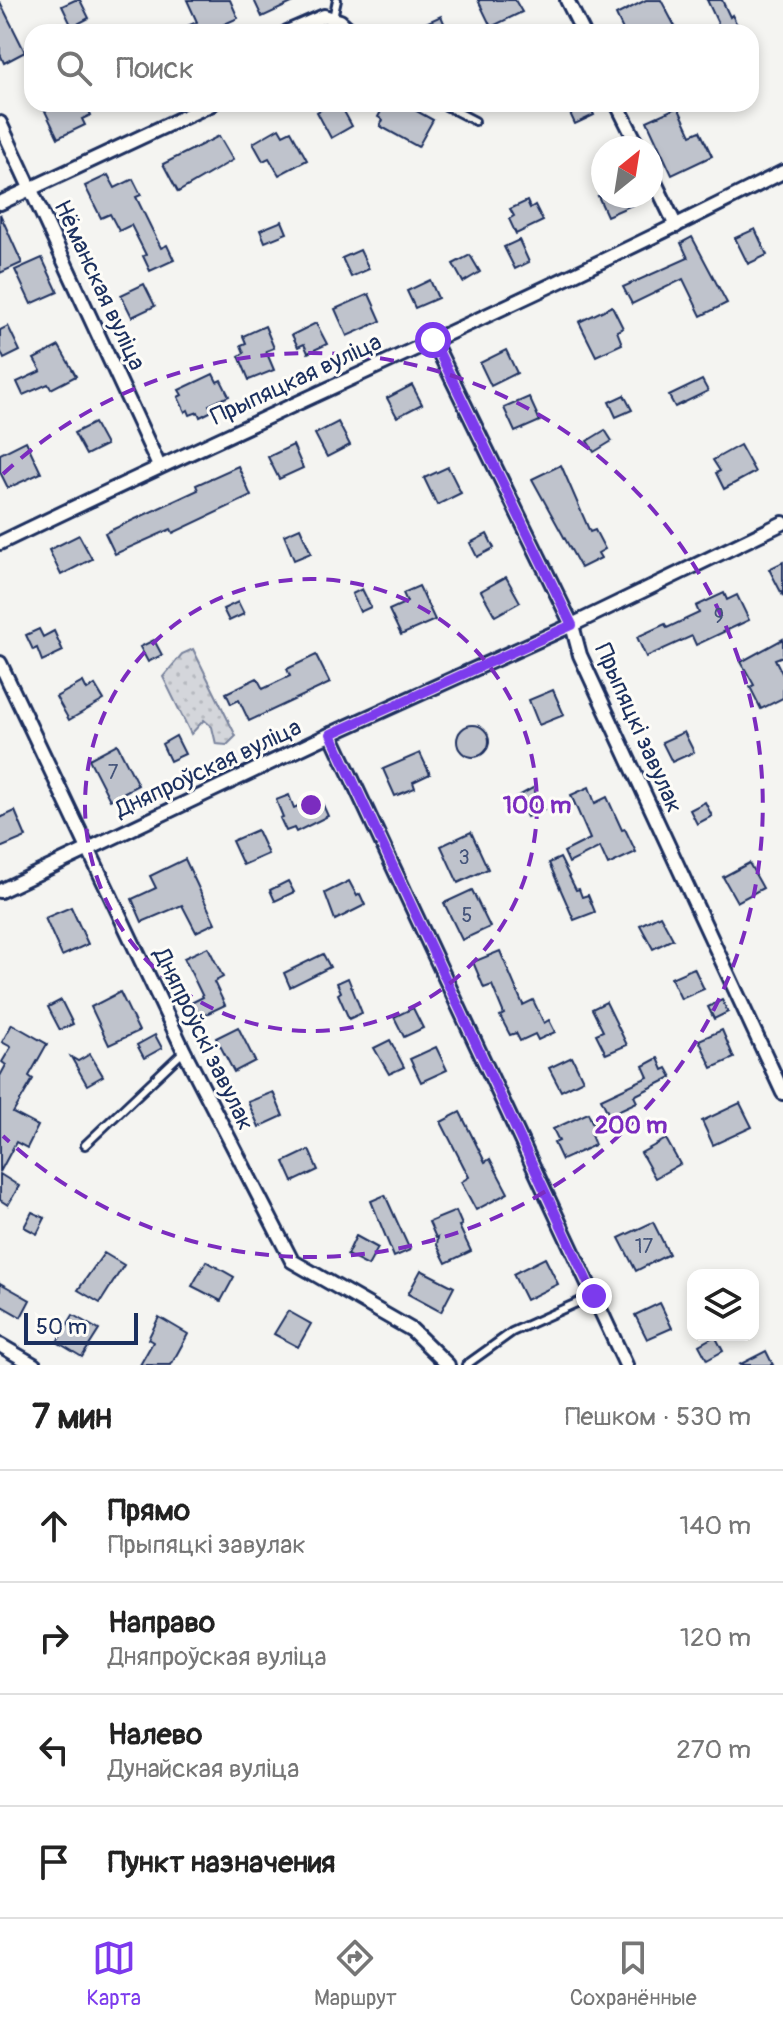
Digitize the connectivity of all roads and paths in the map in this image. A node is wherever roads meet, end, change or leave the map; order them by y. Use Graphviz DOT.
graph roads {
  1 [pos="337,0"];
  2 [pos="567,0"];
  3 [pos="333,18"];
  4 [pos="306,24"];
  5 [pos="343,24"];
  6 [pos="579,24"];
  7 [pos="195,112"];
  8 [pos="458,112"];
  9 [pos="621,112"];
  10 [pos="475,121"];
  11 [pos="0,123"];
  12 [pos="633,136"];
  13 [pos="783,172"];
  14 [pos="31,188"];
  15 [pos="663,199"];
  16 [pos="0,203"];
  17 [pos="676,226"];
  18 [pos="433,340"];
  19 [pos="159,466"];
  20 [pos="783,523"];
  21 [pos="0,543"];
  22 [pos="572,625"];
  23 [pos="0,663"];
  24 [pos="331,734"];
  25 [pos="88,850"];
  26 [pos="0,891"];
  27 [pos="184,1051"];
  28 [pos="783,1093"];
  29 [pos="85,1145"];
  30 [pos="594,1296"];
  31 [pos="0,1345"];
  32 [pos="34,1365"];
  33 [pos="448,1365"];
  34 [pos="466,1365"];
  35 [pos="626,1365"];
  1 -- 3 [label="lane"];
  2 -- 6 [label="street"];
  3 -- 4 [label="street"];
  3 -- 5 [label="street"];
  7 -- 14 [label="street"];
  8 -- 10 [label="lane"];
  9 -- 12 [label="street"];
  11 -- 14 [label="street, Нёманская вуліца"];
  13 -- 17 [label="street, Прыпяцкая вуліца"];
  14 -- 16 [label="street"];
  14 -- 19 [label="street, Нёманская вуліца"];
  15 -- 17 [label="street"];
  17 -- 18 [label="street, Прыпяцкая вуліца"];
  18 -- 19 [label="street, Прыпяцкая вуліца"];
  18 -- 22 [label="street, Прыпяцкі завулак"];
  19 -- 21 [label="street, Прыпяцкая вуліца"];
  20 -- 22 [label="street, Дняпроўская вуліца"];
  22 -- 24 [label="street, Дняпроўская вуліца"];
  22 -- 28 [label="street, Прыпяцкі завулак"];
  23 -- 25 [label="street, Дняпроўскі завулак"];
  24 -- 25 [label="street, Дняпроўская вуліца"];
  24 -- 30 [label="street"];
  25 -- 26 [label="street, Дняпроўская вуліца"];
  25 -- 27 [label="street, Дняпроўскі завулак"];
  27 -- 29 [label="lane"];
  27 -- 33 [label="street, Дняпроўскі завулак"];
  30 -- 34 [label="lane"];
  30 -- 35 [label="street"];
  31 -- 32 [label="street"];
}
